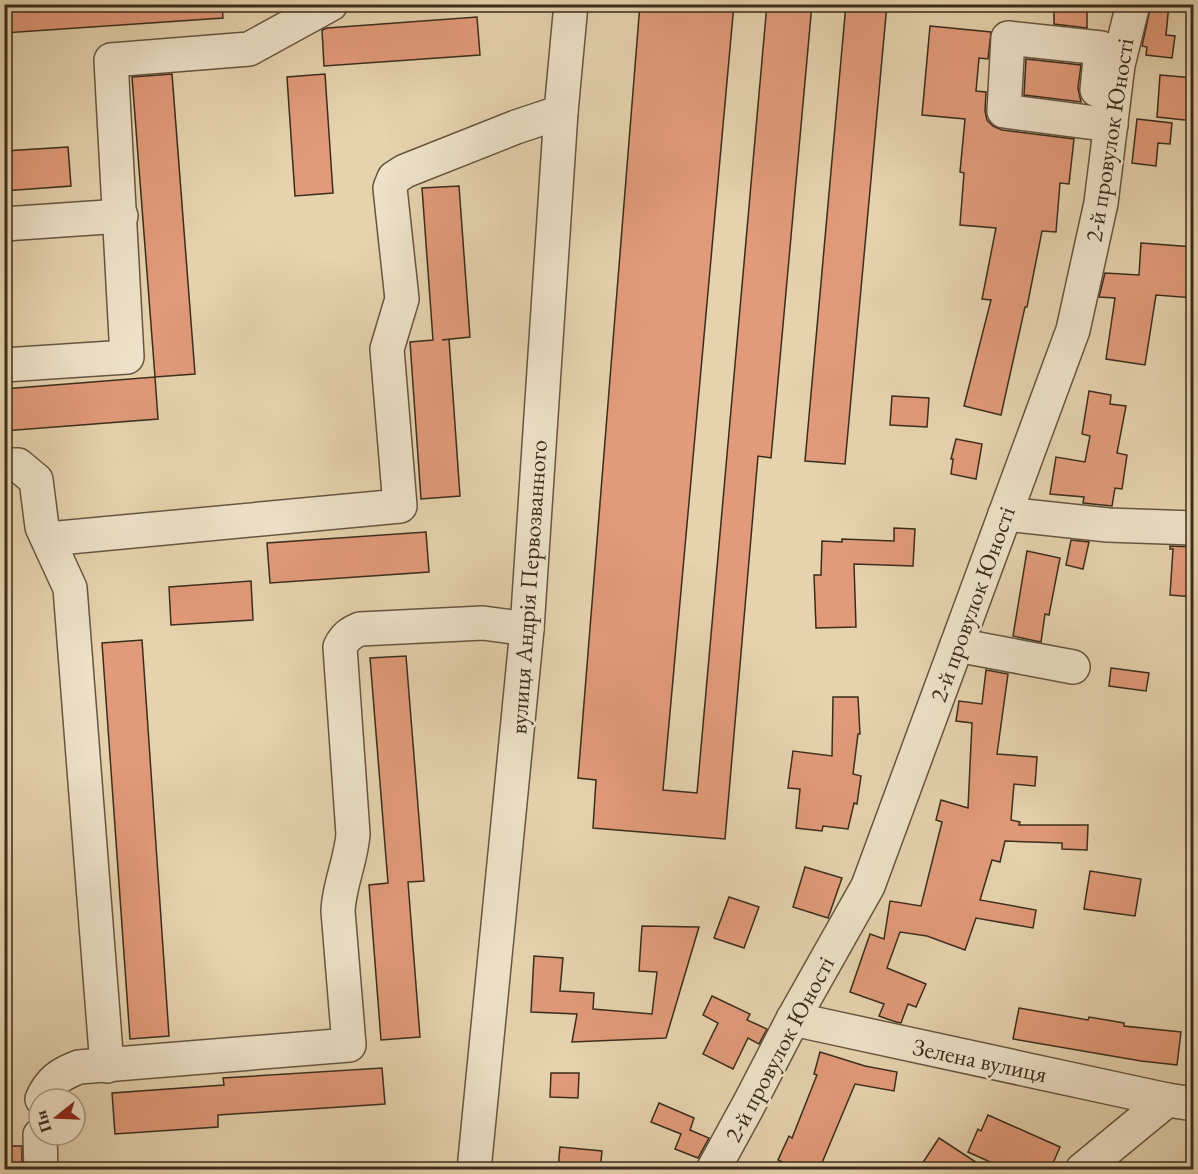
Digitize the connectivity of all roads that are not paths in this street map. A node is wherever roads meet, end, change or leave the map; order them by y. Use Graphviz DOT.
graph roads {
  1 [pos="331,4"];
  2 [pos="571,4"];
  3 [pos="1133,4"];
  4 [pos="561,112"];
  5 [pos="121,216"];
  6 [pos="4,224"];
  7 [pos="4,365"];
  8 [pos="4,465"];
  9 [pos="1005,514"];
  10 [pos="1194,528"];
  11 [pos="48,539"];
  12 [pos="527,629"];
  13 [pos="957,645"];
  14 [pos="1072,667"];
  15 [pos="793,1019"];
  16 [pos="107,1066"];
  17 [pos="48,1087"];
  18 [pos="1180,1102"];
  19 [pos="40,1147"];
  20 [pos="41,1170"];
  21 [pos="474,1170"];
  22 [pos="713,1170"];
  23 [pos="1082,1170"];
  1 -- 5 [label="street"];
  2 -- 4 [label="street, вулиця Андрія Первозванного"];
  3 -- 9 [label="street, 2-й провулок Юності"];
  4 -- 11 [label="street"];
  4 -- 12 [label="street, вулиця Андрія Первозванного"];
  5 -- 6 [label="street"];
  5 -- 7 [label="street"];
  8 -- 11 [label="street"];
  9 -- 10 [label="street"];
  9 -- 13 [label="street, 2-й провулок Юності"];
  11 -- 16 [label="street"];
  12 -- 16 [label="street"];
  12 -- 21 [label="street, вулиця Андрія Первозванного"];
  13 -- 14 [label="street"];
  13 -- 15 [label="street, 2-й провулок Юності"];
  15 -- 18 [label="street, Зелена вулиця"];
  15 -- 22 [label="street, 2-й провулок Юності"];
  16 -- 17 [label="street"];
  18 -- 23 [label="street, Зелена вулиця"];
  19 -- 20 [label="street"];
}
